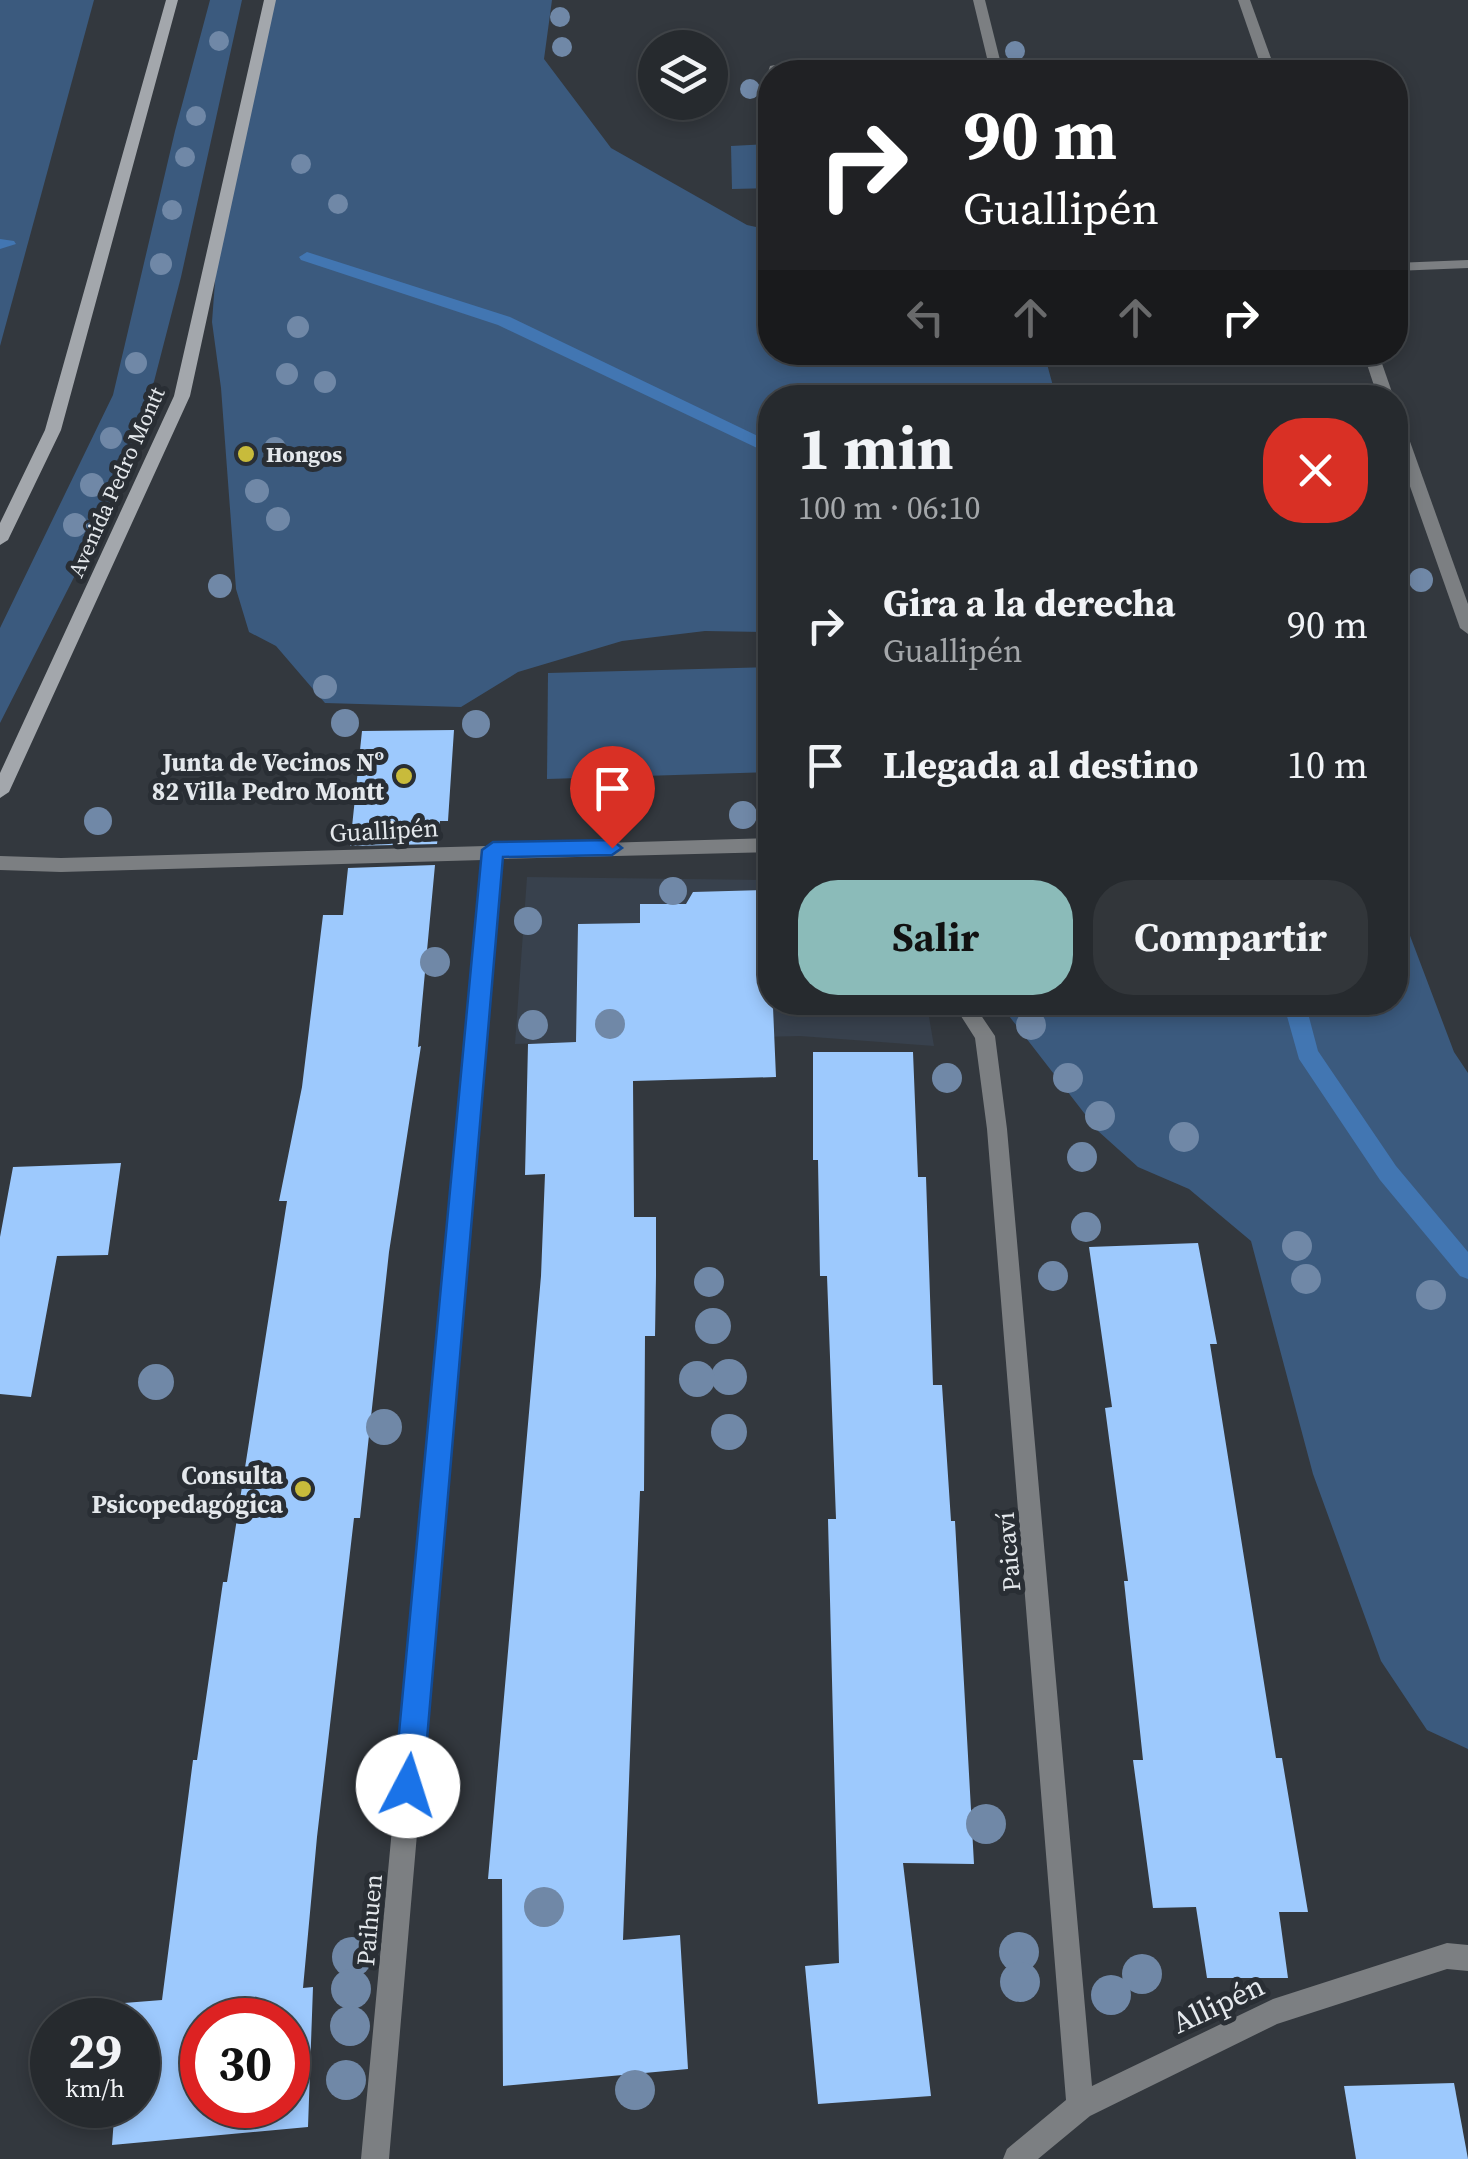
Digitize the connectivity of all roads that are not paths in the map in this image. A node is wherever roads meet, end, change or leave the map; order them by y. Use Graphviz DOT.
graph roads {
  1 [pos="172,0"];
  2 [pos="270,0"];
  3 [pos="979,0"];
  4 [pos="1244,0"];
  5 [pos="994,60"];
  6 [pos="1266,60"];
  7 [pos="1468,264"];
  8 [pos="1408,266"];
  9 [pos="1408,459"];
  10 [pos="0,540"];
  11 [pos="1468,628"];
  12 [pos="0,792"];
  13 [pos="758,844"];
  14 [pos="493,850"];
  15 [pos="0,863"];
  16 [pos="970,1015"];
  17 [pos="1468,1958"];
  18 [pos="1080,2106"];
  19 [pos="376,2159"];
  20 [pos="1018,2159"];
  1 -- 10 [label="main road"];
  2 -- 12 [label="main road, Avenida Pedro Montt"];
  3 -- 5 [label="street"];
  4 -- 6 [label="street"];
  7 -- 8 [label="street"];
  9 -- 11 [label="street"];
  13 -- 14 [label="street, Guallipén"];
  14 -- 15 [label="street, Guallipén"];
  14 -- 19 [label="street, Paihuen"];
  16 -- 18 [label="street, Paicaví"];
  17 -- 18 [label="street, Allipén"];
  18 -- 20 [label="street, Allipén"];
}
